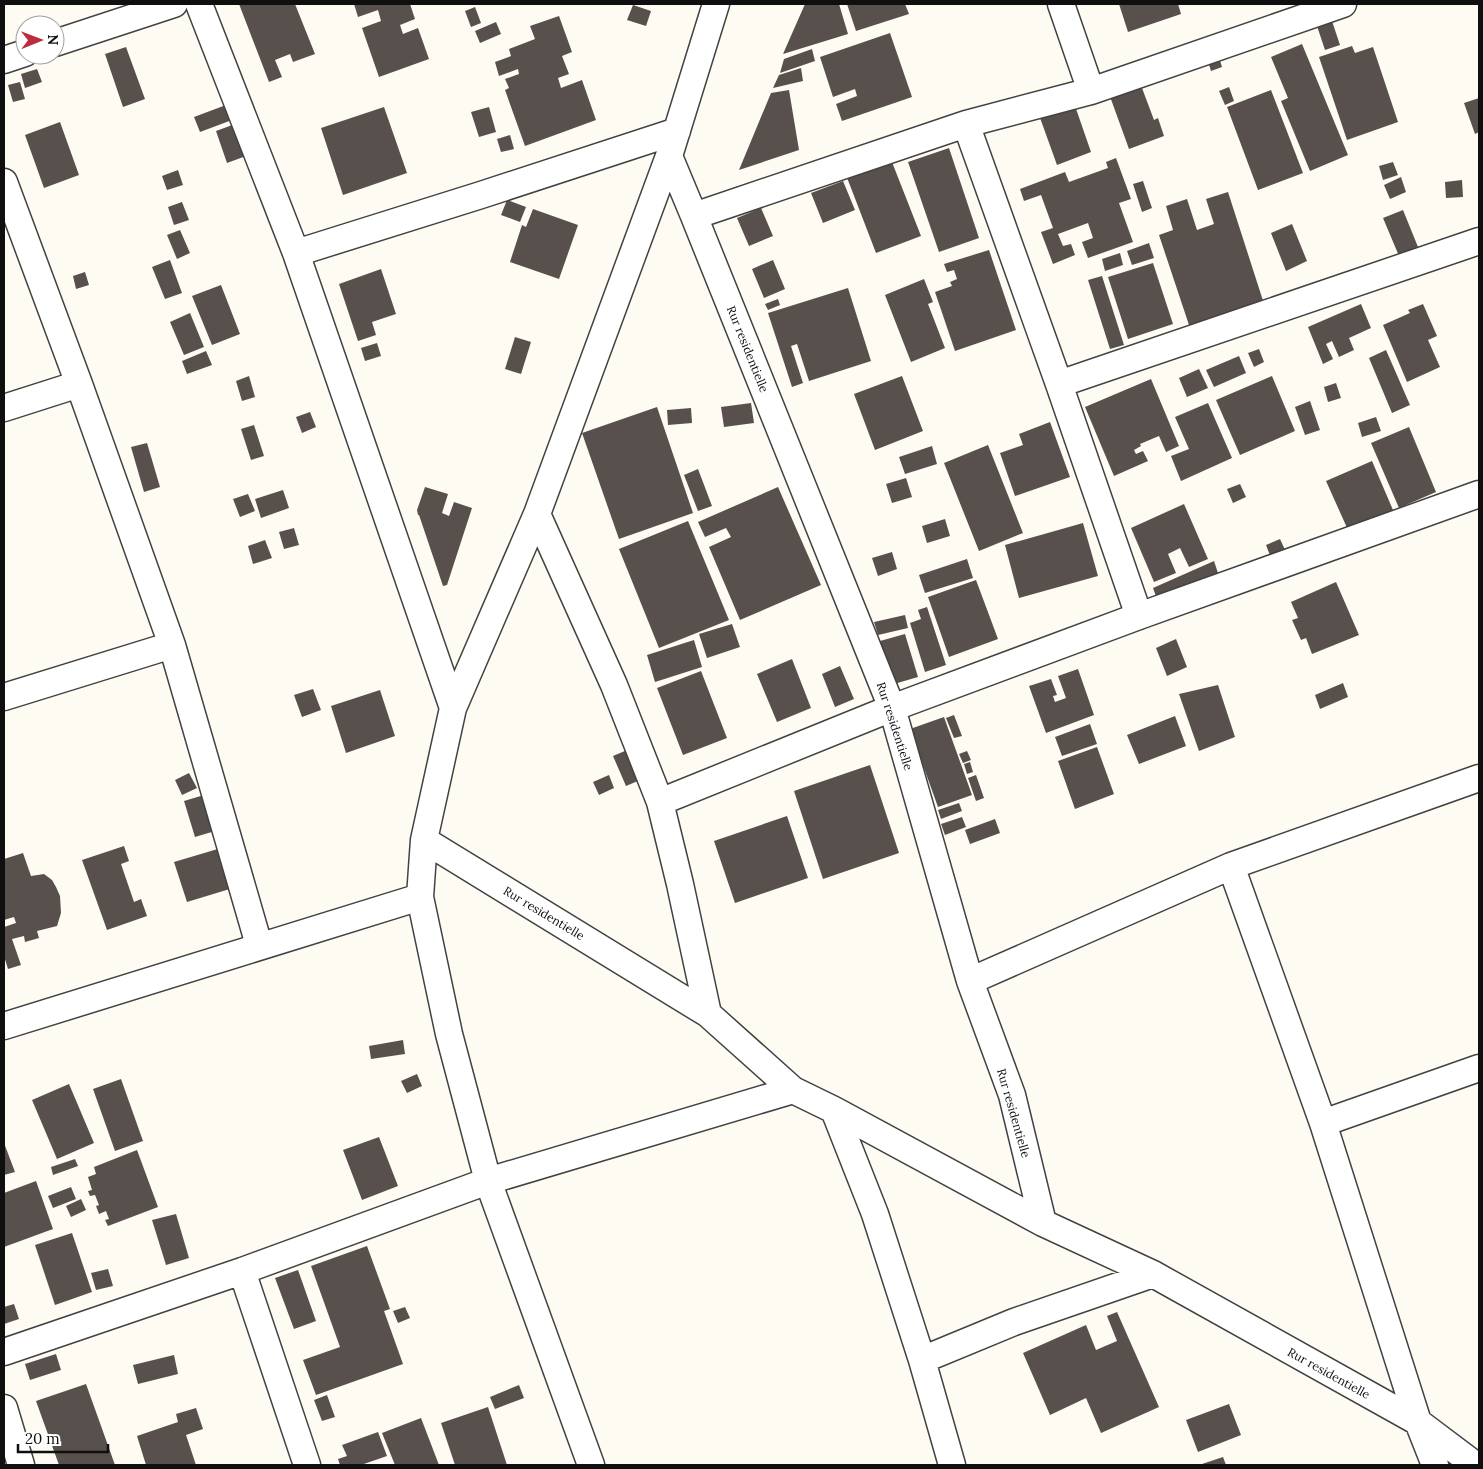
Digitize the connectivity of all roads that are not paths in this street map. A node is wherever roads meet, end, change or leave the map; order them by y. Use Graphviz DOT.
graph roads {
  1 [pos="174,4"];
  2 [pos="199,4"];
  3 [pos="716,4"];
  4 [pos="1061,4"];
  5 [pos="1343,4"];
  6 [pos="65,40"];
  7 [pos="1091,91"];
  8 [pos="966,124"];
  9 [pos="677,130"];
  10 [pos="669,156"];
  11 [pos="4,182"];
  12 [pos="694,216"];
  13 [pos="1479,241"];
  14 [pos="296,253"];
  15 [pos="80,384"];
  16 [pos="1059,384"];
  17 [pos="4,408"];
  18 [pos="1479,494"];
  19 [pos="537,514"];
  20 [pos="1139,616"];
  21 [pos="172,645"];
  22 [pos="4,697"];
  23 [pos="453,708"];
  24 [pos="892,708"];
  25 [pos="1479,778"];
  26 [pos="660,802"];
  27 [pos="424,840"];
  28 [pos="1231,866"];
  29 [pos="420,896"];
  30 [pos="259,945"];
  31 [pos="970,981"];
  32 [pos="708,1014"];
  33 [pos="4,1026"];
  34 [pos="1479,1068"];
  35 [pos="793,1090"];
  36 [pos="834,1110"];
  37 [pos="1323,1122"];
  38 [pos="488,1181"];
  39 [pos="1043,1223"];
  40 [pos="242,1271"];
  41 [pos="1153,1274"];
  42 [pos="4,1352"];
  43 [pos="922,1360"];
  44 [pos="4,1408"];
  45 [pos="1418,1422"];
  46 [pos="21,1465"];
  47 [pos="307,1465"];
  48 [pos="591,1465"];
  49 [pos="952,1465"];
  50 [pos="1435,1465"];
  51 [pos="1475,1465"];
  1 -- 6 [label="street"];
  2 -- 14 [label="street"];
  3 -- 9 [label="street"];
  4 -- 7 [label="street"];
  5 -- 7 [label="street"];
  7 -- 8 [label="street"];
  8 -- 12 [label="street"];
  8 -- 16 [label="street"];
  9 -- 10 [label="street"];
  9 -- 14 [label="street"];
  10 -- 12 [label="street, Rur residentielle"];
  10 -- 19 [label="street"];
  11 -- 15 [label="street"];
  12 -- 24 [label="street, Rur residentielle"];
  13 -- 16 [label="street"];
  14 -- 23 [label="street"];
  15 -- 17 [label="street"];
  15 -- 21 [label="street"];
  16 -- 20 [label="street"];
  18 -- 20 [label="street"];
  19 -- 23 [label="street"];
  19 -- 26 [label="street"];
  20 -- 24 [label="street"];
  21 -- 22 [label="street"];
  21 -- 30 [label="street"];
  23 -- 27 [label="street"];
  24 -- 26 [label="street"];
  24 -- 31 [label="street, Rur residentielle"];
  25 -- 28 [label="street"];
  26 -- 32 [label="street"];
  27 -- 29 [label="street"];
  27 -- 32 [label="street, Rur residentielle"];
  28 -- 31 [label="street"];
  28 -- 37 [label="street"];
  29 -- 30 [label="street"];
  29 -- 38 [label="street"];
  30 -- 33 [label="street"];
  31 -- 39 [label="street, Rur residentielle"];
  32 -- 35 [label="street, Rur residentielle"];
  34 -- 37 [label="street"];
  35 -- 36 [label="street, Rur residentielle"];
  35 -- 38 [label="street"];
  36 -- 39 [label="street, Rur residentielle"];
  36 -- 43 [label="street"];
  37 -- 45 [label="street"];
  38 -- 40 [label="street"];
  38 -- 48 [label="street"];
  39 -- 41 [label="street, Rur residentielle"];
  40 -- 42 [label="street"];
  40 -- 47 [label="street"];
  41 -- 43 [label="street"];
  41 -- 45 [label="street, Rur residentielle"];
  43 -- 49 [label="street"];
  44 -- 46 [label="street"];
  45 -- 50 [label="street"];
  45 -- 51 [label="street, Rur residentielle"];
}
